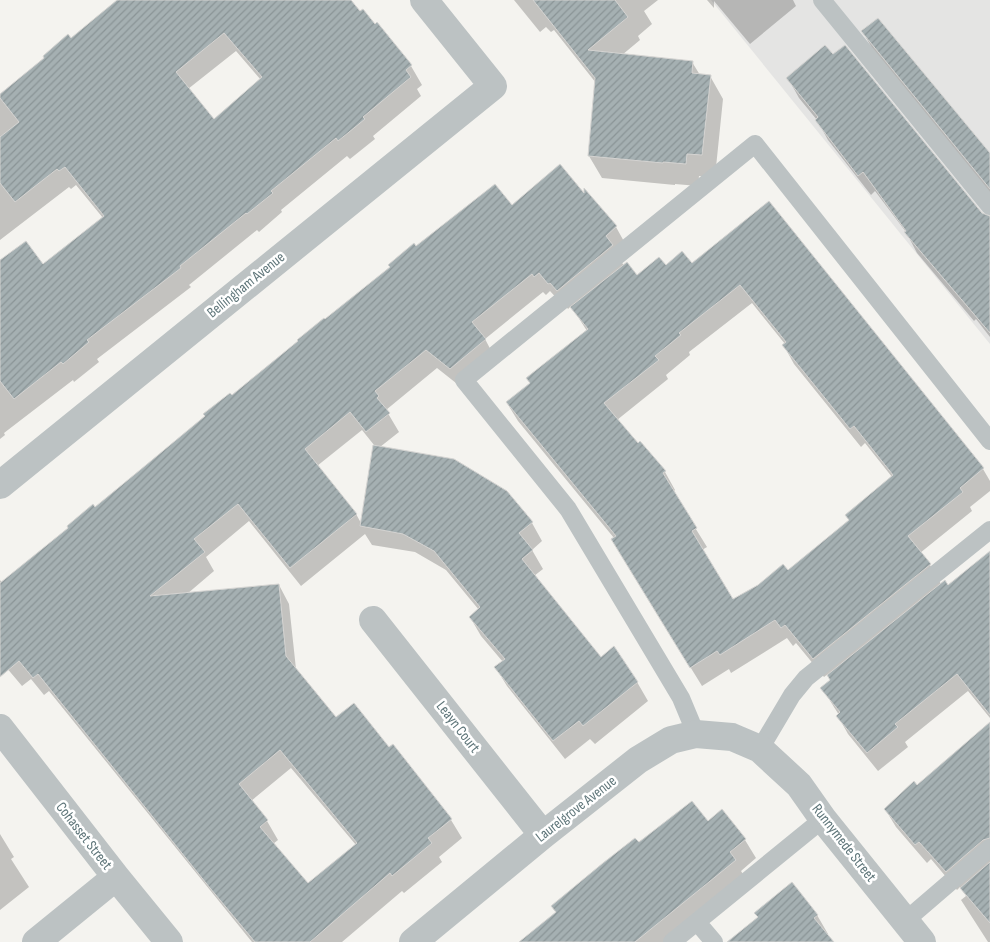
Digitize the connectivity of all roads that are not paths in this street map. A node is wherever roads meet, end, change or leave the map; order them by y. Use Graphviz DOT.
graph roads {
  1 [pos="424,0"];
  2 [pos="822,0"];
  3 [pos="990,206"];
  4 [pos="990,441"];
  5 [pos="0,485"];
  6 [pos="990,530"];
  7 [pos="373,620"];
  8 [pos="0,728"];
  9 [pos="696,734"];
  10 [pos="760,749"];
  11 [pos="823,819"];
  12 [pos="543,835"];
  13 [pos="990,848"];
  14 [pos="116,877"];
  15 [pos="905,921"];
  16 [pos="697,922"];
  17 [pos="36,942"];
  18 [pos="169,942"];
  19 [pos="413,942"];
  20 [pos="672,942"];
  21 [pos="714,942"];
  22 [pos="922,942"];
  1 -- 5 [label="street, Bellingham Avenue"];
  2 -- 3 [label="lane"];
  4 -- 9 [label="lane"];
  6 -- 10 [label="lane"];
  7 -- 12 [label="street, Leayn Court"];
  8 -- 14 [label="street, Cohasset Street"];
  9 -- 10 [label="street, Laurelgrove Avenue"];
  9 -- 12 [label="street, Laurelgrove Avenue"];
  10 -- 11 [label="street, Runnymede Street"];
  11 -- 15 [label="street, Runnymede Street"];
  11 -- 16 [label="lane"];
  12 -- 19 [label="street, Laurelgrove Avenue"];
  13 -- 15 [label="lane"];
  14 -- 17 [label="street"];
  14 -- 18 [label="street, Cohasset Street"];
  15 -- 22 [label="street, Runnymede Street"];
  16 -- 20 [label="lane"];
  16 -- 21 [label="lane"];
}
